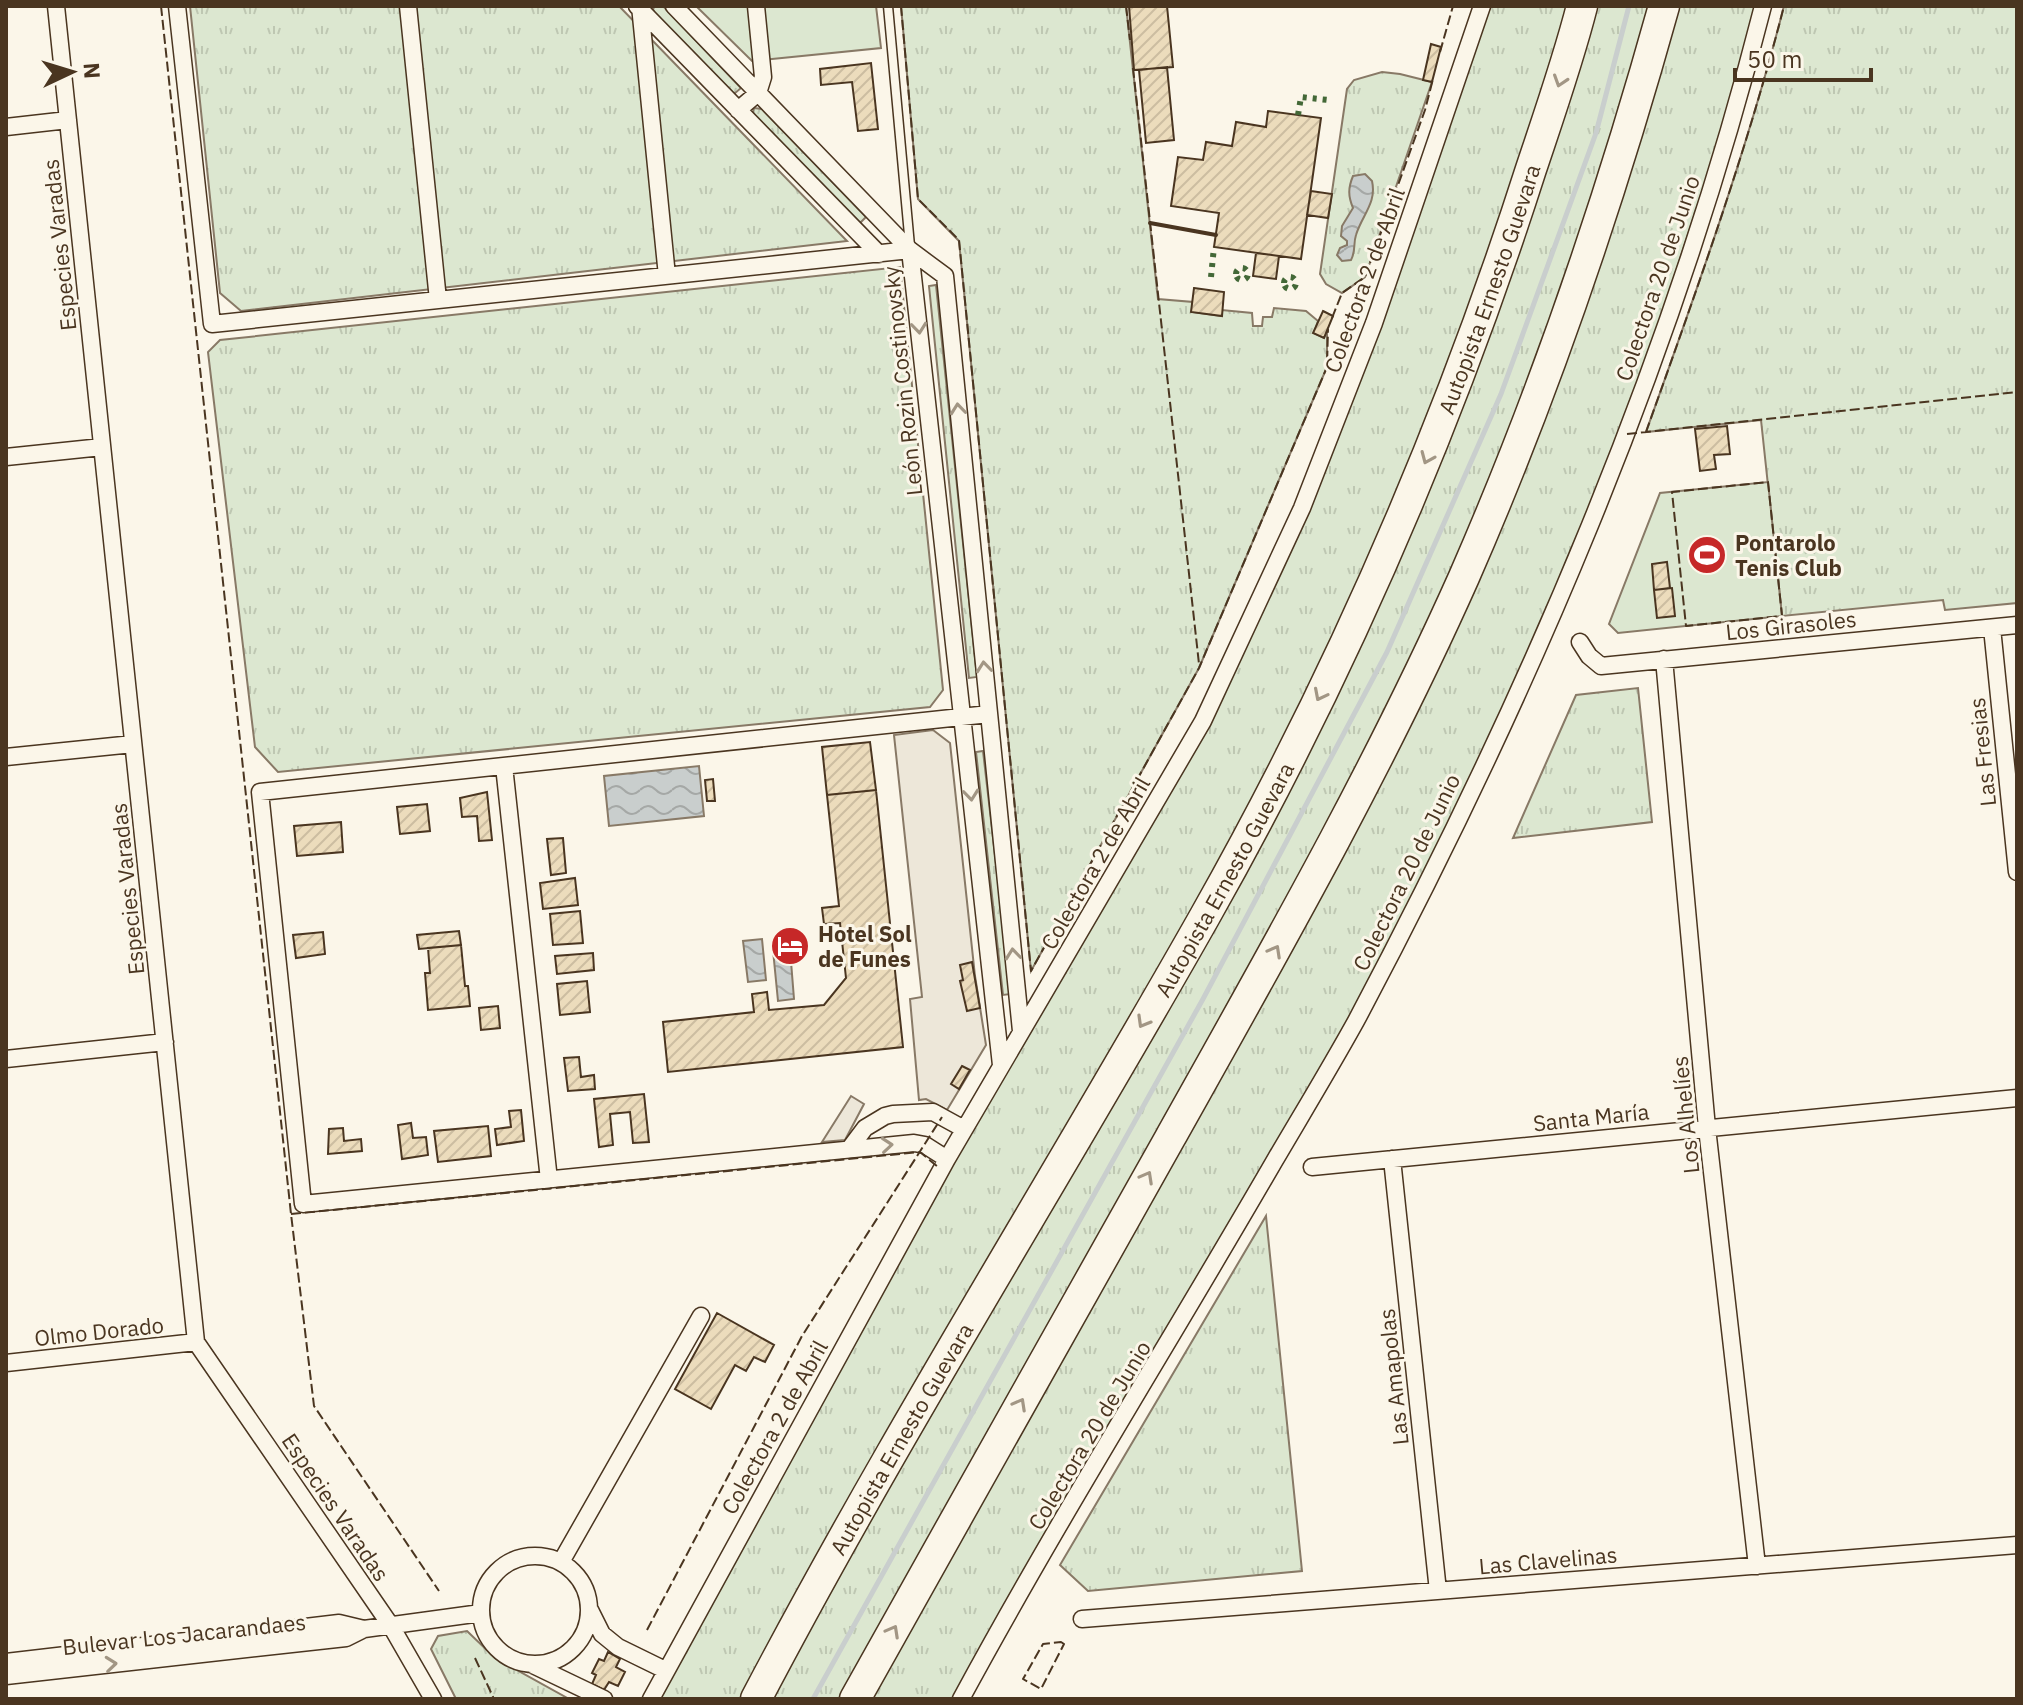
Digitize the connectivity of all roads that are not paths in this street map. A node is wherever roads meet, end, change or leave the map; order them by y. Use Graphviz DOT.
graph roads {
  1 [pos="56,6"];
  2 [pos="177,6"];
  3 [pos="408,6"];
  4 [pos="639,6"];
  5 [pos="674,6"];
  6 [pos="756,6"];
  7 [pos="888,6"];
  8 [pos="1482,6"];
  9 [pos="1582,6"];
  10 [pos="1664,6"];
  11 [pos="1763,6"];
  12 [pos="758,93"];
  13 [pos="738,110"];
  14 [pos="68,120"];
  15 [pos="6,127"];
  16 [pos="910,250"];
  17 [pos="879,254"];
  18 [pos="667,276"];
  19 [pos="438,300"];
  20 [pos="102,447"];
  21 [pos="6,457"];
  22 [pos="2017,625"];
  23 [pos="1992,628"];
  24 [pos="1580,642"];
  25 [pos="1664,659"];
  26 [pos="989,714"];
  27 [pos="962,717"];
  28 [pos="133,744"];
  29 [pos="6,757"];
  30 [pos="504,766"];
  31 [pos="2017,872"];
  32 [pos="1021,1031"];
  33 [pos="165,1042"];
  34 [pos="6,1059"];
  35 [pos="1001,1065"];
  36 [pos="2017,1098"];
  37 [pos="1707,1128"];
  38 [pos="964,1129"];
  39 [pos="850,1148"];
  40 [pos="947,1159"];
  41 [pos="1392,1159"];
  42 [pos="1312,1167"];
  43 [pos="549,1180"];
  44 [pos="701,1316"];
  45 [pos="196,1342"];
  46 [pos="6,1363"];
  47 [pos="2017,1545"];
  48 [pos="561,1562"];
  49 [pos="1757,1566"];
  50 [pos="1438,1591"];
  51 [pos="590,1610"];
  52 [pos="481,1613"];
  53 [pos="1082,1619"];
  54 [pos="391,1626"];
  55 [pos="364,1629"];
  56 [pos="6,1662"];
  57 [pos="531,1664"];
  58 [pos="665,1670"];
  59 [pos="6,1676"];
  60 [pos="433,1699"];
  61 [pos="604,1699"];
  62 [pos="651,1699"];
  63 [pos="756,1699"];
  64 [pos="855,1699"];
  65 [pos="961,1699"];
  1 -- 14 [label="street, Especies Varadas"];
  2 -- 19 [label="street"];
  3 -- 19 [label="street"];
  4 -- 13 [label="street"];
  4 -- 18 [label="street"];
  5 -- 12 [label="street"];
  6 -- 12 [label="street"];
  7 -- 16 [label="lane"];
  8 -- 32 [label="street, Colectora 2 de Abril"];
  9 -- 63 [label="highway, Autopista Ernesto Guevara, one-way"];
  64 -- 10 [label="highway, one-way"];
  11 -- 65 [label="street, Colectora 20 de Junio"];
  12 -- 13 [label="street"];
  12 -- 16 [label="street"];
  13 -- 17 [label="street"];
  14 -- 15 [label="street"];
  14 -- 20 [label="street, Especies Varadas"];
  16 -- 17 [label="street"];
  26 -- 16 [label="street, León Rozin Costinovsky, one-way"];
  16 -- 27 [label="street, León Rozin Costinovsky, one-way"];
  17 -- 18 [label="street"];
  18 -- 19 [label="street"];
  20 -- 21 [label="street"];
  20 -- 28 [label="street, Especies Varadas"];
  22 -- 23 [label="street, Los Girasoles"];
  23 -- 25 [label="street, Los Girasoles"];
  23 -- 31 [label="street, Las Fresias"];
  24 -- 25 [label="street, Los Girasoles"];
  25 -- 37 [label="street, Los Alhelíes"];
  26 -- 27 [label="street"];
  32 -- 26 [label="street, León Rozin Costinovsky, one-way"];
  27 -- 30 [label="street"];
  27 -- 35 [label="street, León Rozin Costinovsky, one-way"];
  28 -- 29 [label="street"];
  28 -- 33 [label="street, Especies Varadas"];
  30 -- 43 [label="street"];
  30 -- 43 [label="street"];
  32 -- 35 [label="street, Colectora 2 de Abril"];
  33 -- 34 [label="street"];
  33 -- 45 [label="street, Especies Varadas"];
  35 -- 38 [label="street, Colectora 2 de Abril"];
  36 -- 37 [label="street, Santa María"];
  37 -- 41 [label="street, Santa María"];
  37 -- 49 [label="street, Los Alhelíes"];
  38 -- 39 [label="street"];
  38 -- 40 [label="street, Colectora 2 de Abril"];
  39 -- 40 [label="street, one-way"];
  39 -- 43 [label="street"];
  40 -- 58 [label="street, Colectora 2 de Abril"];
  41 -- 42 [label="street, Santa María"];
  41 -- 50 [label="street, Las Amapolas"];
  44 -- 48 [label="street"];
  45 -- 46 [label="street, Olmo Dorado"];
  45 -- 54 [label="street, Especies Varadas"];
  47 -- 49 [label="street, Las Clavelinas"];
  48 -- 51 [label="street"];
  48 -- 52 [label="street"];
  49 -- 50 [label="street, Las Clavelinas"];
  50 -- 53 [label="street, Las Clavelinas"];
  51 -- 57 [label="street"];
  51 -- 58 [label="street"];
  52 -- 54 [label="street, Bulevar Los Jacarandaes"];
  52 -- 57 [label="street"];
  54 -- 55 [label="street, Bulevar Los Jacarandaes"];
  54 -- 60 [label="street, Especies Varadas"];
  55 -- 56 [label="street, Bulevar Los Jacarandaes"];
  59 -- 55 [label="street, Bulevar Los Jacarandaes, one-way"];
  57 -- 61 [label="street"];
  58 -- 62 [label="street, Colectora 2 de Abril"];
}
